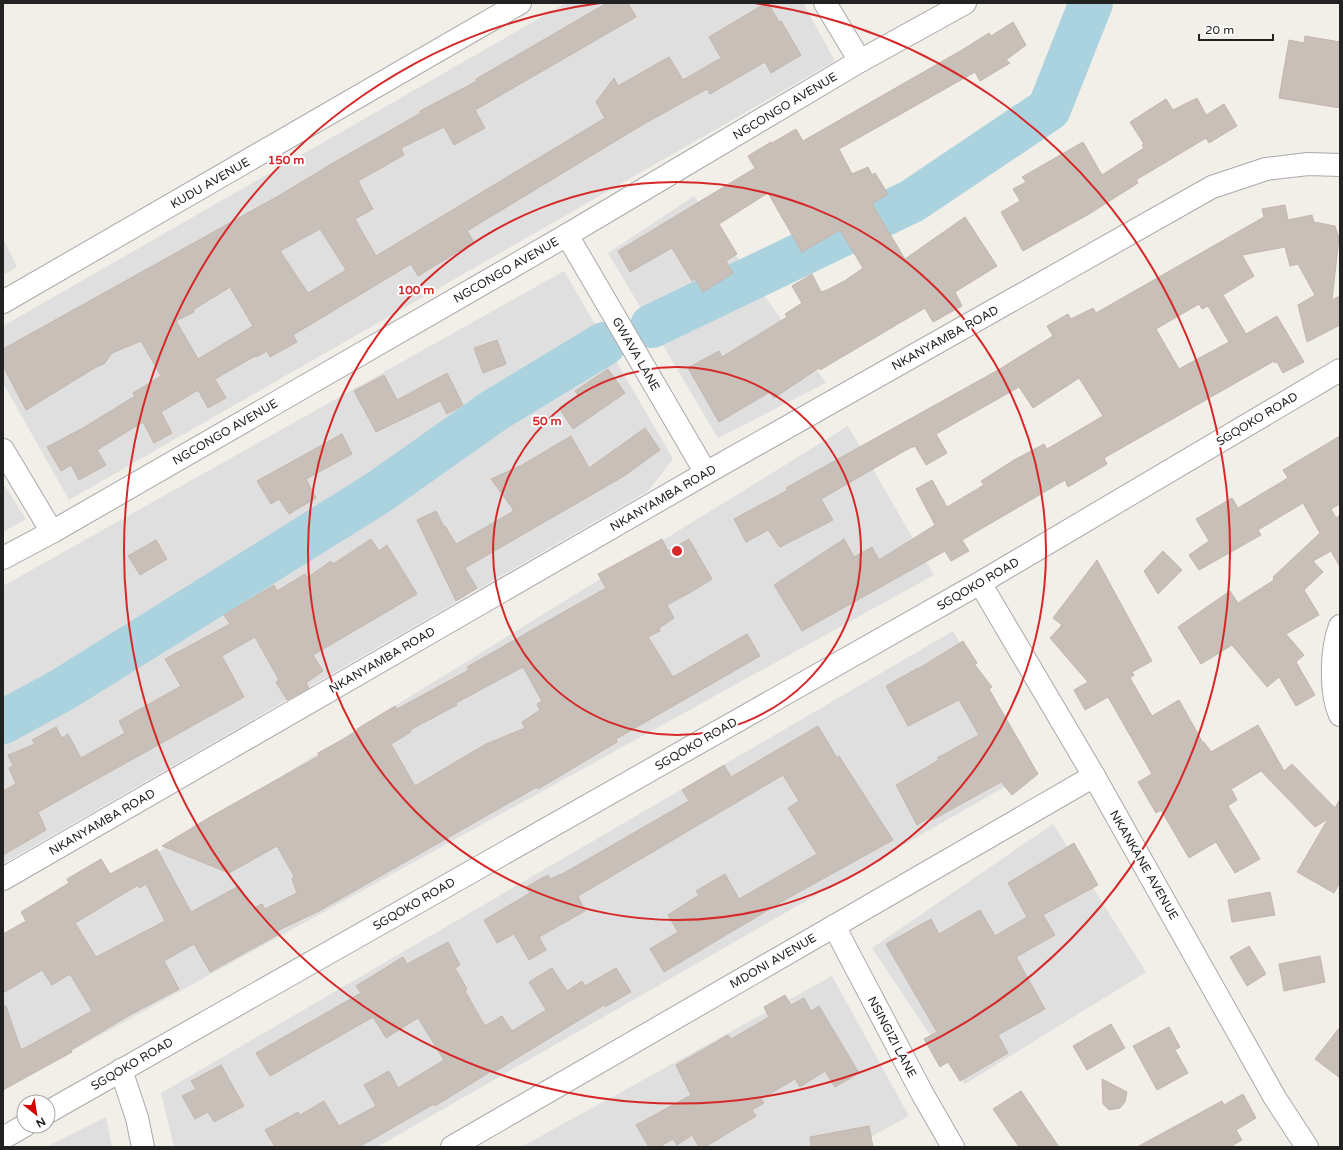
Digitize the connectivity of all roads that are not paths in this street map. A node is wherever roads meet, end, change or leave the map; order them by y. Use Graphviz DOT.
graph roads {
  1 [pos="520,3"];
  2 [pos="825,3"];
  3 [pos="965,3"];
  4 [pos="860,61"];
  5 [pos="1340,165"];
  6 [pos="567,235"];
  7 [pos="3,302"];
  8 [pos="1340,370"];
  9 [pos="3,450"];
  10 [pos="706,473"];
  11 [pos="52,532"];
  12 [pos="3,558"];
  13 [pos="980,584"];
  14 [pos="1340,626"];
  15 [pos="1340,715"];
  16 [pos="1094,776"];
  17 [pos="3,879"];
  18 [pos="834,926"];
  19 [pos="120,1070"];
  20 [pos="56,1107"];
  21 [pos="16,1131"];
  22 [pos="3,1138"];
  23 [pos="143,1147"];
  24 [pos="452,1147"];
  25 [pos="953,1147"];
  26 [pos="1307,1147"];
  1 -- 7 [label="street, KUDU AVENUE"];
  2 -- 4 [label="street"];
  3 -- 4 [label="street, NGCONGO AVENUE"];
  4 -- 6 [label="street, NGCONGO AVENUE"];
  5 -- 10 [label="street, NKANYAMBA ROAD"];
  6 -- 10 [label="street, GWAVA LANE"];
  6 -- 11 [label="street, NGCONGO AVENUE"];
  8 -- 13 [label="street, SGQOKO ROAD"];
  9 -- 11 [label="street"];
  10 -- 17 [label="street, NKANYAMBA ROAD"];
  11 -- 12 [label="street, NGCONGO AVENUE"];
  13 -- 16 [label="street, NKANKANE AVENUE"];
  13 -- 19 [label="street, SGQOKO ROAD"];
  14 -- 15 [label="street"];
  16 -- 18 [label="street, MDONI AVENUE"];
  16 -- 26 [label="street, NKANKANE AVENUE"];
  18 -- 24 [label="street, MDONI AVENUE"];
  18 -- 25 [label="street, NSINGIZI LANE"];
  19 -- 20 [label="street, SGQOKO ROAD"];
  19 -- 23 [label="street"];
  21 -- 22 [label="street"];
}
